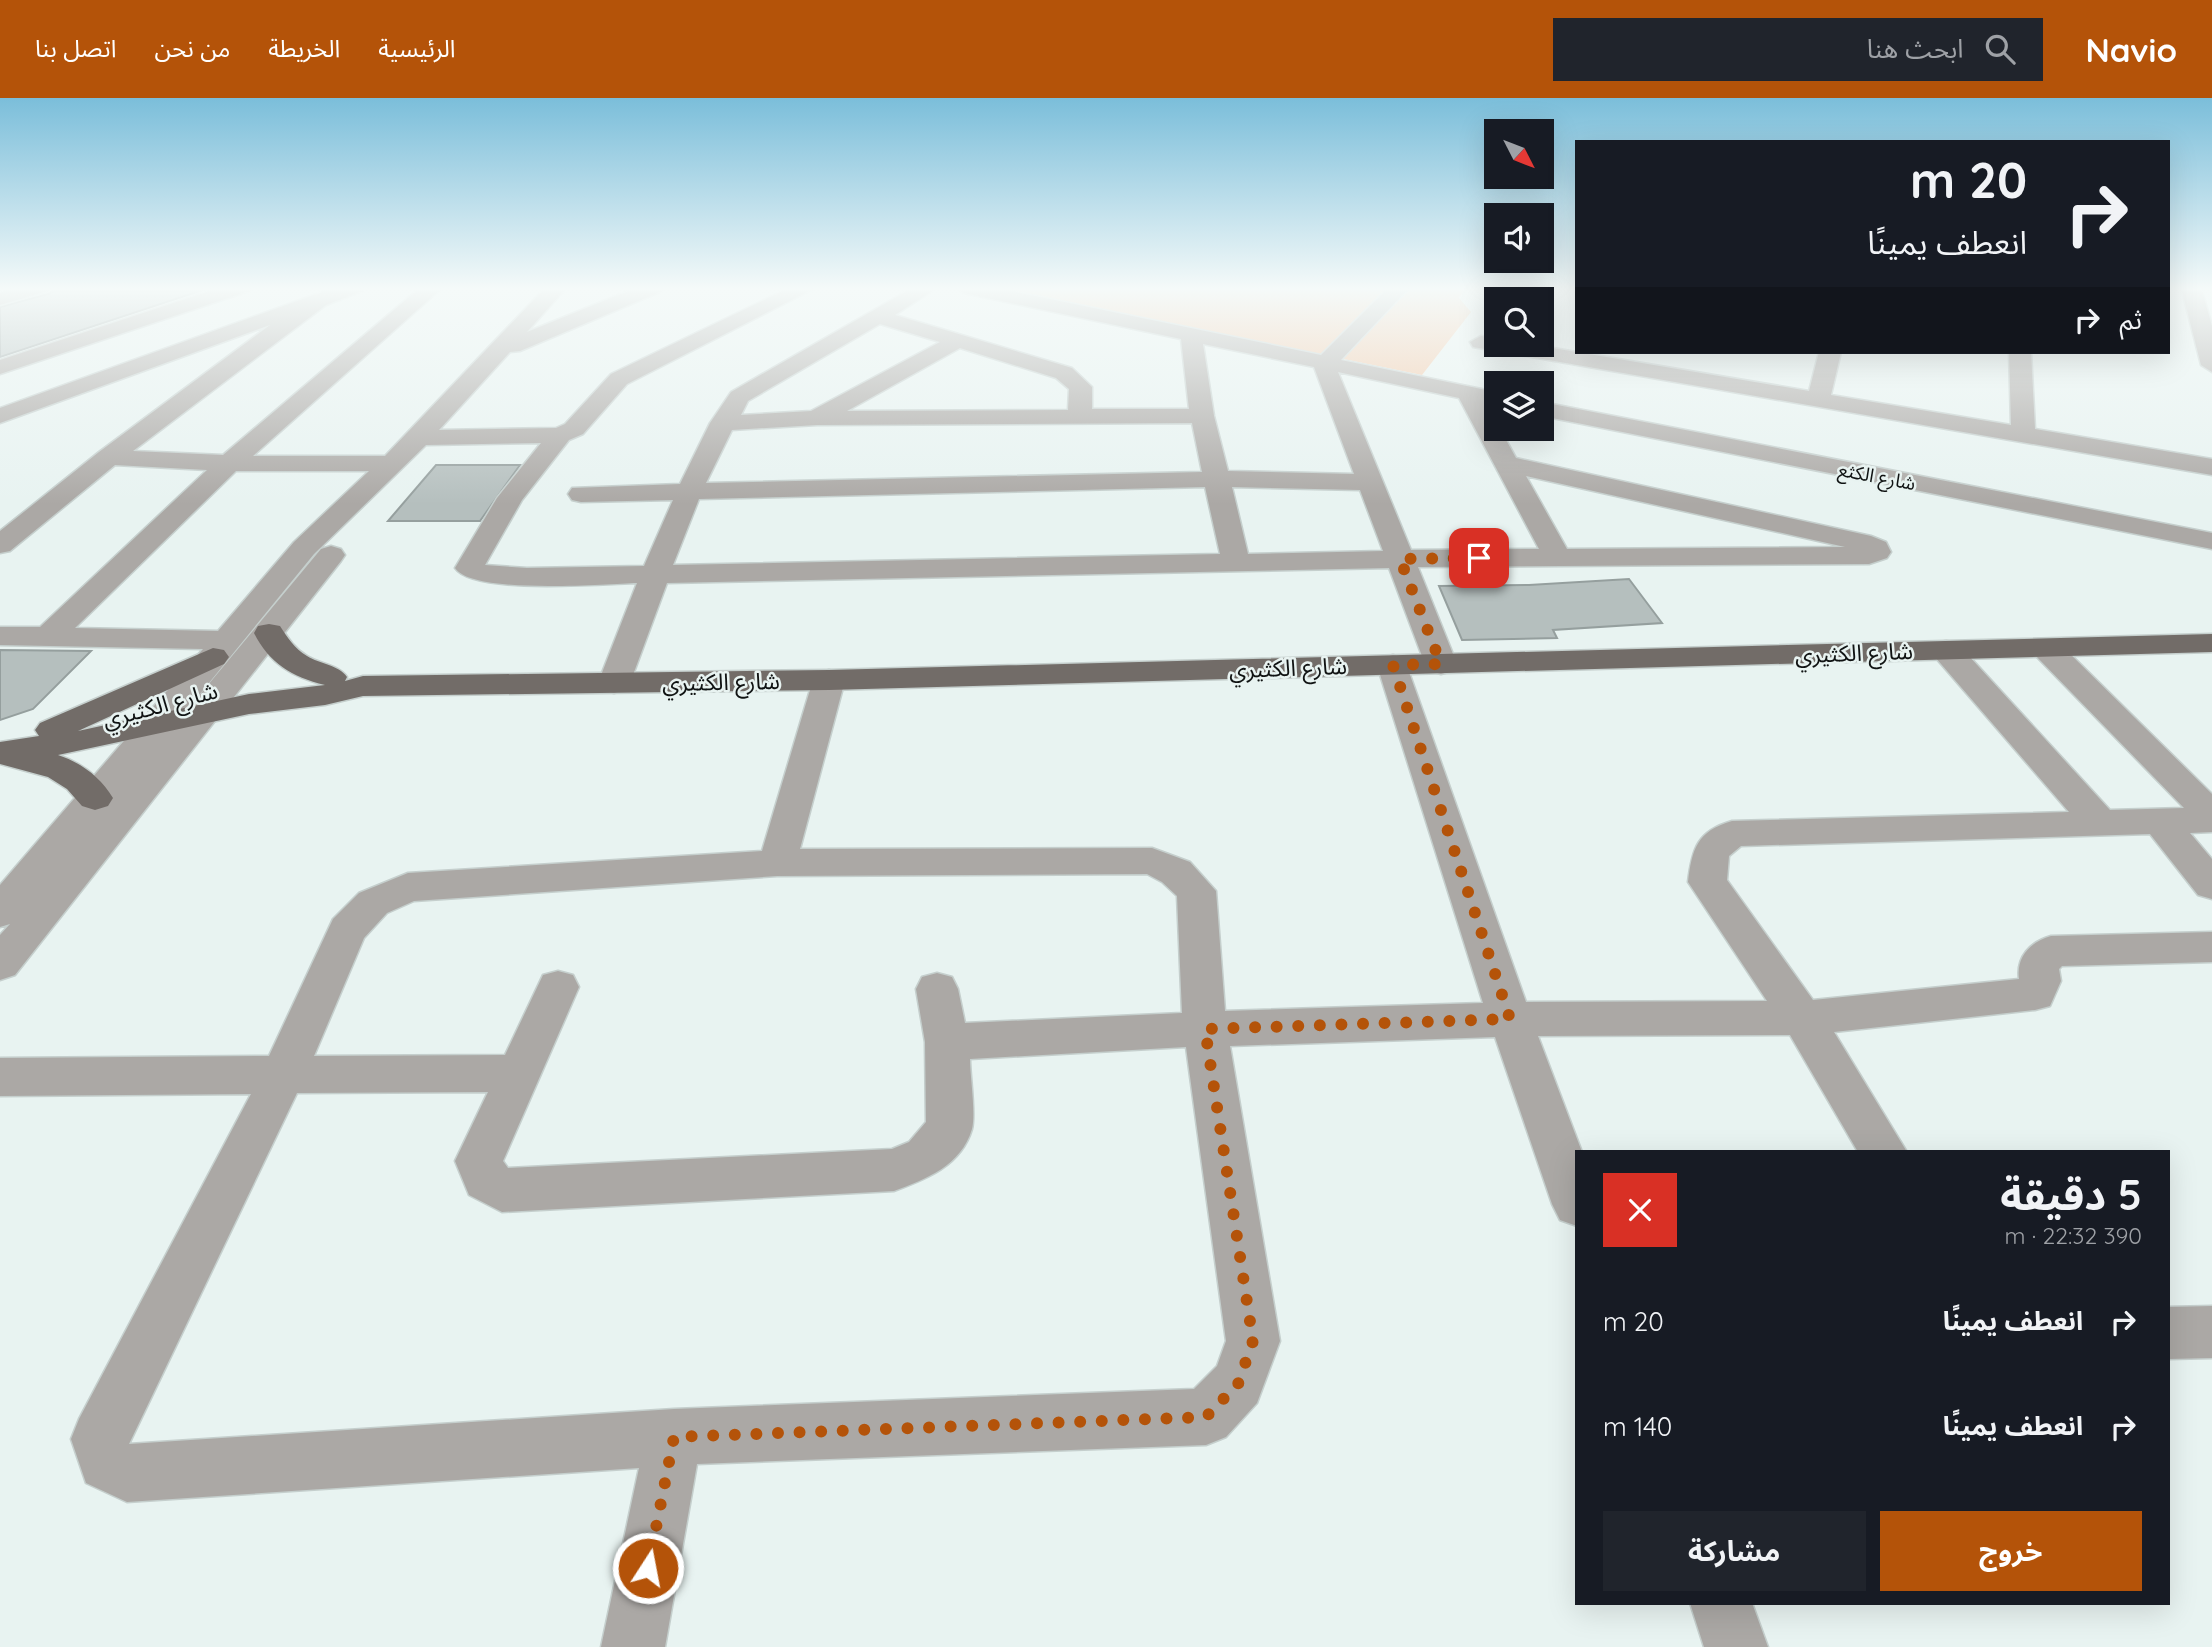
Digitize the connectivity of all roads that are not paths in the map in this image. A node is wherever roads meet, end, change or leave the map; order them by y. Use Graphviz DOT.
graph roads {
  1 [pos="23,359"];
  2 [pos="136,359"];
  3 [pos="153,359"];
  4 [pos="235,359"];
  5 [pos="349,359"];
  6 [pos="494,359"];
  7 [pos="659,359"];
  8 [pos="803,359"];
  9 [pos="924,359"];
  10 [pos="1016,359"];
  11 [pos="1194,359"];
  12 [pos="1298,359"];
  13 [pos="1330,359"];
  14 [pos="1472,359"];
  15 [pos="1828,359"];
  16 [pos="2020,359"];
  17 [pos="1653,361"];
  18 [pos="1324,365"];
  19 [pos="0,367"];
  20 [pos="1464,371"];
  21 [pos="1484,388"];
  22 [pos="1819,398"];
  23 [pos="0,406"];
  24 [pos="1554,411"];
  25 [pos="1202,416"];
  26 [pos="1080,417"];
  27 [pos="817,418"];
  28 [pos="722,423"];
  29 [pos="5,426"];
  30 [pos="2022,433"];
  31 [pos="560,435"];
  32 [pos="419,438"];
  33 [pos="108,457"];
  34 [pos="229,463"];
  35 [pos="390,464"];
  36 [pos="1508,464"];
  37 [pos="2212,467"];
  38 [pos="1216,479"];
  39 [pos="1372,482"];
  40 [pos="691,493"];
  41 [pos="581,494"];
  42 [pos="344,510"];
  43 [pos="2212,541"];
  44 [pos="0,545"];
  45 [pos="1558,558"];
  46 [pos="1400,559"];
  47 [pos="1236,563"];
  48 [pos="656,575"];
  49 [pos="269,633"];
  50 [pos="0,636"];
  51 [pos="49,636"];
  52 [pos="2212,643"];
  53 [pos="2046,648"];
  54 [pos="1946,650"];
  55 [pos="222,661"];
  56 [pos="1441,664"];
  57 [pos="1393,665"];
  58 [pos="331,677"];
  59 [pos="829,680"];
  60 [pos="614,683"];
  61 [pos="363,686"];
  62 [pos="179,713"];
  63 [pos="35,738"];
  64 [pos="0,746"];
  65 [pos="0,754"];
  66 [pos="95,798"];
  67 [pos="2212,814"];
  68 [pos="2212,820"];
  69 [pos="2160,822"];
  70 [pos="2100,823"];
  71 [pos="778,863"];
  72 [pos="2212,885"];
  73 [pos="0,912"];
  74 [pos="2212,947"];
  75 [pos="0,964"];
  76 [pos="558,987"];
  77 [pos="937,989"];
  78 [pos="1802,1018"];
  79 [pos="1510,1019"];
  80 [pos="1205,1029"];
  81 [pos="947,1042"];
  82 [pos="520,1073"];
  83 [pos="283,1076"];
  84 [pos="0,1077"];
  85 [pos="1883,1150"];
  86 [pos="1575,1198"];
  87 [pos="2212,1332"];
  88 [pos="2170,1333"];
  89 [pos="674,1437"];
  90 [pos="1722,1605"];
  91 [pos="633,1647"];
  92 [pos="1736,1647"];
  1 -- 19 [label="street"];
  2 -- 23 [label="street"];
  3 -- 29 [label="street"];
  4 -- 33 [label="street"];
  5 -- 34 [label="street"];
  6 -- 32 [label="street"];
  7 -- 31 [label="street"];
  8 -- 28 [label="street"];
  9 -- 27 [label="street"];
  10 -- 26 [label="street"];
  11 -- 25 [label="street"];
  12 -- 18 [label="street"];
  13 -- 18 [label="street"];
  14 -- 20 [label="street"];
  15 -- 22 [label="street"];
  16 -- 30 [label="street"];
  17 -- 20 [label="street"];
  17 -- 22 [label="street"];
  18 -- 20 [label="street"];
  18 -- 39 [label="street"];
  20 -- 21 [label="street"];
  20 -- 36 [label="street"];
  22 -- 30 [label="street"];
  24 -- 43 [label="street, شارع الكثع"];
  25 -- 26 [label="street"];
  25 -- 38 [label="street"];
  26 -- 27 [label="street"];
  27 -- 28 [label="street"];
  28 -- 40 [label="street"];
  30 -- 37 [label="street"];
  31 -- 32 [label="street"];
  31 -- 48 [label="street"];
  32 -- 35 [label="street"];
  33 -- 34 [label="street"];
  33 -- 44 [label="street"];
  34 -- 35 [label="street"];
  34 -- 51 [label="street"];
  35 -- 42 [label="street"];
  36 -- 45 [label="street"];
  36 -- 45 [label="street"];
  38 -- 39 [label="street"];
  38 -- 40 [label="street"];
  38 -- 47 [label="street"];
  39 -- 46 [label="street"];
  40 -- 41 [label="street"];
  40 -- 48 [label="street"];
  42 -- 49 [label="street"];
  42 -- 55 [label="street"];
  45 -- 46 [label="street"];
  46 -- 47 [label="street"];
  46 -- 56 [label="street"];
  47 -- 48 [label="street"];
  48 -- 60 [label="street"];
  49 -- 55 [label="street"];
  49 -- 58 [label="main road"];
  50 -- 51 [label="street"];
  51 -- 55 [label="street"];
  52 -- 53 [label="main road, شارع الكثيري"];
  53 -- 54 [label="main road, شارع الكثيري"];
  53 -- 67 [label="street"];
  54 -- 56 [label="main road, شارع الكثيري"];
  54 -- 70 [label="street"];
  55 -- 58 [label="main road, شارع الكثيري"];
  55 -- 62 [label="street"];
  55 -- 63 [label="main road, شارع الكثيري"];
  56 -- 57 [label="main road, شارع الكثيري"];
  57 -- 59 [label="main road, شارع الكثيري"];
  57 -- 79 [label="street"];
  58 -- 61 [label="main road, شارع الكثيري"];
  59 -- 60 [label="main road, شارع الكثيري"];
  59 -- 71 [label="street"];
  60 -- 61 [label="main road, شارع الكثيري"];
  61 -- 62 [label="main road, شارع الكثيري"];
  62 -- 63 [label="main road, شارع الكثيري"];
  62 -- 65 [label="main road, شارع الكثيري"];
  62 -- 66 [label="street"];
  62 -- 75 [label="street"];
  63 -- 64 [label="main road, شارع الكثيري"];
  65 -- 66 [label="main road"];
  66 -- 73 [label="street"];
  68 -- 69 [label="street"];
  69 -- 70 [label="street"];
  69 -- 72 [label="street"];
  70 -- 78 [label="street"];
  71 -- 80 [label="street"];
  71 -- 83 [label="street"];
  74 -- 78 [label="street"];
  76 -- 82 [label="street"];
  77 -- 81 [label="street"];
  78 -- 79 [label="street"];
  78 -- 85 [label="street"];
  79 -- 80 [label="street"];
  79 -- 86 [label="street"];
  80 -- 81 [label="street"];
  80 -- 89 [label="street"];
  81 -- 82 [label="street"];
  82 -- 83 [label="street"];
  83 -- 84 [label="street"];
  83 -- 89 [label="street"];
  87 -- 88 [label="street"];
  89 -- 91 [label="street"];
  90 -- 92 [label="street"];
}
